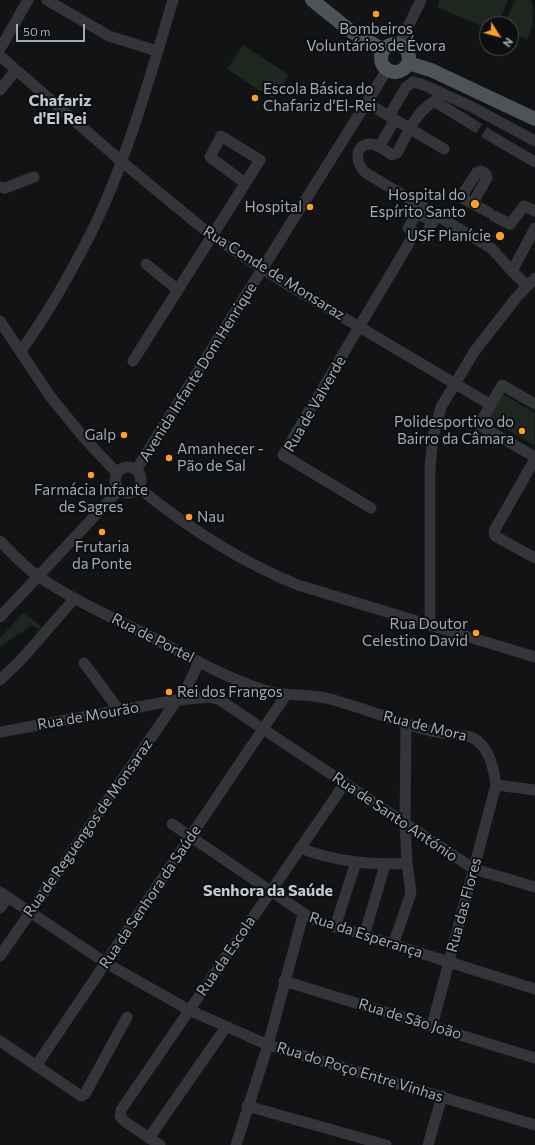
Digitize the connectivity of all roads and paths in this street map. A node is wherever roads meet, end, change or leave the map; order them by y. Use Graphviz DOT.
graph roads {
  1 [pos="28,0"];
  2 [pos="47,0"];
  3 [pos="173,0"];
  4 [pos="312,0"];
  5 [pos="421,0"];
  6 [pos="399,45"];
  7 [pos="0,49"];
  8 [pos="384,50"];
  9 [pos="157,52"];
  10 [pos="0,56"];
  11 [pos="408,63"];
  12 [pos="16,70"];
  13 [pos="387,70"];
  14 [pos="0,90"];
  15 [pos="444,95"];
  16 [pos="434,101"];
  17 [pos="367,104"];
  18 [pos="392,118"];
  19 [pos="535,120"];
  20 [pos="470,123"];
  21 [pos="410,129"];
  22 [pos="494,138"];
  23 [pos="535,141"];
  24 [pos="379,147"];
  25 [pos="444,149"];
  26 [pos="121,162"];
  27 [pos="535,162"];
  28 [pos="34,177"];
  29 [pos="245,183"];
  30 [pos="0,187"];
  31 [pos="475,205"];
  32 [pos="535,212"];
  33 [pos="535,228"];
  34 [pos="415,233"];
  35 [pos="212,236"];
  36 [pos="146,264"];
  37 [pos="263,269"];
  38 [pos="512,270"];
  39 [pos="531,282"];
  40 [pos="178,290"];
  41 [pos="0,321"];
  42 [pos="360,327"];
  43 [pos="21,351"];
  44 [pos="133,361"];
  45 [pos="454,383"];
  46 [pos="535,404"];
  47 [pos="491,405"];
  48 [pos="535,458"];
  49 [pos="136,470"];
  50 [pos="117,473"];
  51 [pos="139,488"];
  52 [pos="119,490"];
  53 [pos="371,508"];
  54 [pos="0,541"];
  55 [pos="535,558"];
  56 [pos="38,576"];
  57 [pos="75,598"];
  58 [pos="0,617"];
  59 [pos="430,625"];
  60 [pos="535,657"];
  61 [pos="199,662"];
  62 [pos="84,663"];
  63 [pos="0,680"];
  64 [pos="286,695"];
  65 [pos="179,700"];
  66 [pos="119,710"];
  67 [pos="406,725"];
  68 [pos="263,729"];
  69 [pos="0,732"];
  70 [pos="345,783"];
  71 [pos="496,785"];
  72 [pos="535,790"];
  73 [pos="405,823"];
  74 [pos="172,824"];
  75 [pos="190,838"];
  76 [pos="300,848"];
  77 [pos="356,862"];
  78 [pos="407,863"];
  79 [pos="385,865"];
  80 [pos="474,869"];
  81 [pos="535,887"];
  82 [pos="270,892"];
  83 [pos="4,895"];
  84 [pos="0,908"];
  85 [pos="30,912"];
  86 [pos="303,915"];
  87 [pos="334,927"];
  88 [pos="364,936"];
  89 [pos="393,945"];
  90 [pos="0,956"];
  91 [pos="450,962"];
  92 [pos="106,963"];
  93 [pos="284,981"];
  94 [pos="535,989"];
  95 [pos="189,1010"];
  96 [pos="127,1017"];
  97 [pos="432,1026"];
  98 [pos="226,1027"];
  99 [pos="0,1041"];
  100 [pos="268,1045"];
  101 [pos="535,1058"];
  102 [pos="36,1066"];
  103 [pos="442,1096"];
  104 [pos="247,1106"];
  105 [pos="535,1125"];
  106 [pos="149,1138"];
  107 [pos="160,1145"];
  108 [pos="236,1145"];
  109 [pos="386,1145"];
  110 [pos="428,1145"];
  1 -- 7 [label="street"];
  2 -- 9 [label="street"];
  3 -- 9 [label="street"];
  4 -- 8 [label="main road"];
  5 -- 6 [label="street"];
  6 -- 8 [label="main road"];
  6 -- 11 [label="main road"];
  8 -- 13 [label="main road"];
  9 -- 26 [label="street"];
  10 -- 12 [label="street, Rua Conde de Monsaraz"];
  11 -- 13 [label="main road"];
  11 -- 19 [label="main road"];
  12 -- 14 [label="street"];
  12 -- 26 [label="street, Rua Conde de Monsaraz"];
  13 -- 17 [label="street, Avenida Infante Dom Henrique"];
  15 -- 16 [label="street"];
  15 -- 18 [label="street"];
  15 -- 23 [label="street"];
  16 -- 20 [label="street"];
  16 -- 21 [label="street"];
  17 -- 18 [label="street"];
  17 -- 37 [label="street, Avenida Infante Dom Henrique"];
  18 -- 21 [label="street"];
  18 -- 24 [label="street"];
  21 -- 24 [label="street"];
  21 -- 25 [label="street"];
  22 -- 27 [label="street"];
  24 -- 38 [label="street"];
  26 -- 35 [label="street, Rua Conde de Monsaraz"];
  26 -- 43 [label="street"];
  28 -- 30 [label="street"];
  29 -- 29 [label="street"];
  29 -- 35 [label="street"];
  31 -- 32 [label="street"];
  33 -- 38 [label="street"];
  34 -- 42 [label="street"];
  35 -- 37 [label="street, Rua Conde de Monsaraz"];
  35 -- 40 [label="street"];
  36 -- 40 [label="street"];
  37 -- 42 [label="street, Rua Conde de Monsaraz"];
  37 -- 49 [label="street, Avenida Infante Dom Henrique"];
  38 -- 39 [label="street"];
  39 -- 45 [label="street"];
  40 -- 44 [label="street"];
  41 -- 43 [label="street"];
  42 -- 45 [label="street, Rua Conde de Monsaraz"];
  42 -- 53 [label="street, Rua de Valverde"];
  43 -- 50 [label="street"];
  45 -- 47 [label="street, Rua Conde de Monsaraz"];
  45 -- 59 [label="street"];
  46 -- 47 [label="street"];
  47 -- 48 [label="street"];
  48 -- 55 [label="street"];
  49 -- 50 [label="street"];
  49 -- 51 [label="street"];
  50 -- 52 [label="street"];
  51 -- 52 [label="street"];
  51 -- 59 [label="street"];
  52 -- 56 [label="street"];
  54 -- 56 [label="street, Rua de Portel"];
  56 -- 57 [label="street, Rua de Portel"];
  56 -- 58 [label="street"];
  57 -- 61 [label="street, Rua de Portel"];
  57 -- 63 [label="street"];
  59 -- 60 [label="street"];
  61 -- 64 [label="street, Rua de Portel"];
  61 -- 65 [label="street, Rua de Reguengos de Monsaraz"];
  62 -- 66 [label="street"];
  64 -- 67 [label="street, Rua de Mora"];
  64 -- 68 [label="street, Rua da Senhora da Saúde"];
  65 -- 66 [label="street, Rua de Mourão"];
  65 -- 68 [label="street, Rua de Mourão"];
  65 -- 85 [label="street, Rua de Reguengos de Monsaraz"];
  66 -- 69 [label="street, Rua de Mourão"];
  67 -- 71 [label="street, Rua de Mora"];
  67 -- 73 [label="street"];
  68 -- 70 [label="street, Rua de Santo António"];
  68 -- 75 [label="street, Rua da Senhora da Saúde"];
  70 -- 73 [label="street, Rua de Santo António"];
  70 -- 76 [label="street, Rua da Escola"];
  71 -- 72 [label="street"];
  71 -- 80 [label="street, Rua das Flores"];
  73 -- 78 [label="street"];
  73 -- 80 [label="street, Rua de Santo António"];
  74 -- 75 [label="street, Rua da Esperança"];
  75 -- 82 [label="street, Rua da Esperança"];
  75 -- 92 [label="street, Rua da Senhora da Saúde"];
  76 -- 77 [label="street"];
  76 -- 82 [label="street, Rua da Escola"];
  77 -- 79 [label="street"];
  77 -- 87 [label="street"];
  78 -- 79 [label="street"];
  78 -- 89 [label="street"];
  79 -- 88 [label="street"];
  80 -- 81 [label="street, Rua de Santo António"];
  80 -- 91 [label="street, Rua das Flores"];
  82 -- 86 [label="street, Rua da Esperança"];
  82 -- 95 [label="street, Rua da Escola"];
  83 -- 84 [label="street, Rua de Reguengos de Monsaraz"];
  83 -- 85 [label="street, Rua do Poço Entre Vinhas"];
  85 -- 90 [label="street, Rua de Reguengos de Monsaraz"];
  85 -- 92 [label="street, Rua do Poço Entre Vinhas"];
  86 -- 87 [label="street, Rua da Esperança"];
  86 -- 93 [label="street"];
  87 -- 88 [label="street, Rua da Esperança"];
  88 -- 89 [label="street, Rua da Esperança"];
  89 -- 91 [label="street, Rua da Esperança"];
  91 -- 94 [label="street, Rua da Esperança"];
  91 -- 97 [label="street, Rua das Flores"];
  92 -- 95 [label="street, Rua do Poço Entre Vinhas"];
  92 -- 102 [label="street, Rua da Senhora da Saúde"];
  93 -- 97 [label="street, Rua de São João"];
  93 -- 100 [label="street"];
  95 -- 98 [label="street, Rua do Poço Entre Vinhas"];
  95 -- 106 [label="street, Rua da Escola"];
  96 -- 102 [label="street"];
  97 -- 101 [label="street, Rua de São João"];
  98 -- 100 [label="street, Rua do Poço Entre Vinhas"];
  98 -- 106 [label="street"];
  99 -- 102 [label="street"];
  100 -- 103 [label="street, Rua do Poço Entre Vinhas"];
  100 -- 104 [label="street"];
  103 -- 105 [label="street, Rua do Poço Entre Vinhas"];
  103 -- 110 [label="street"];
  104 -- 108 [label="street"];
  104 -- 109 [label="street"];
  106 -- 107 [label="street"];
}
